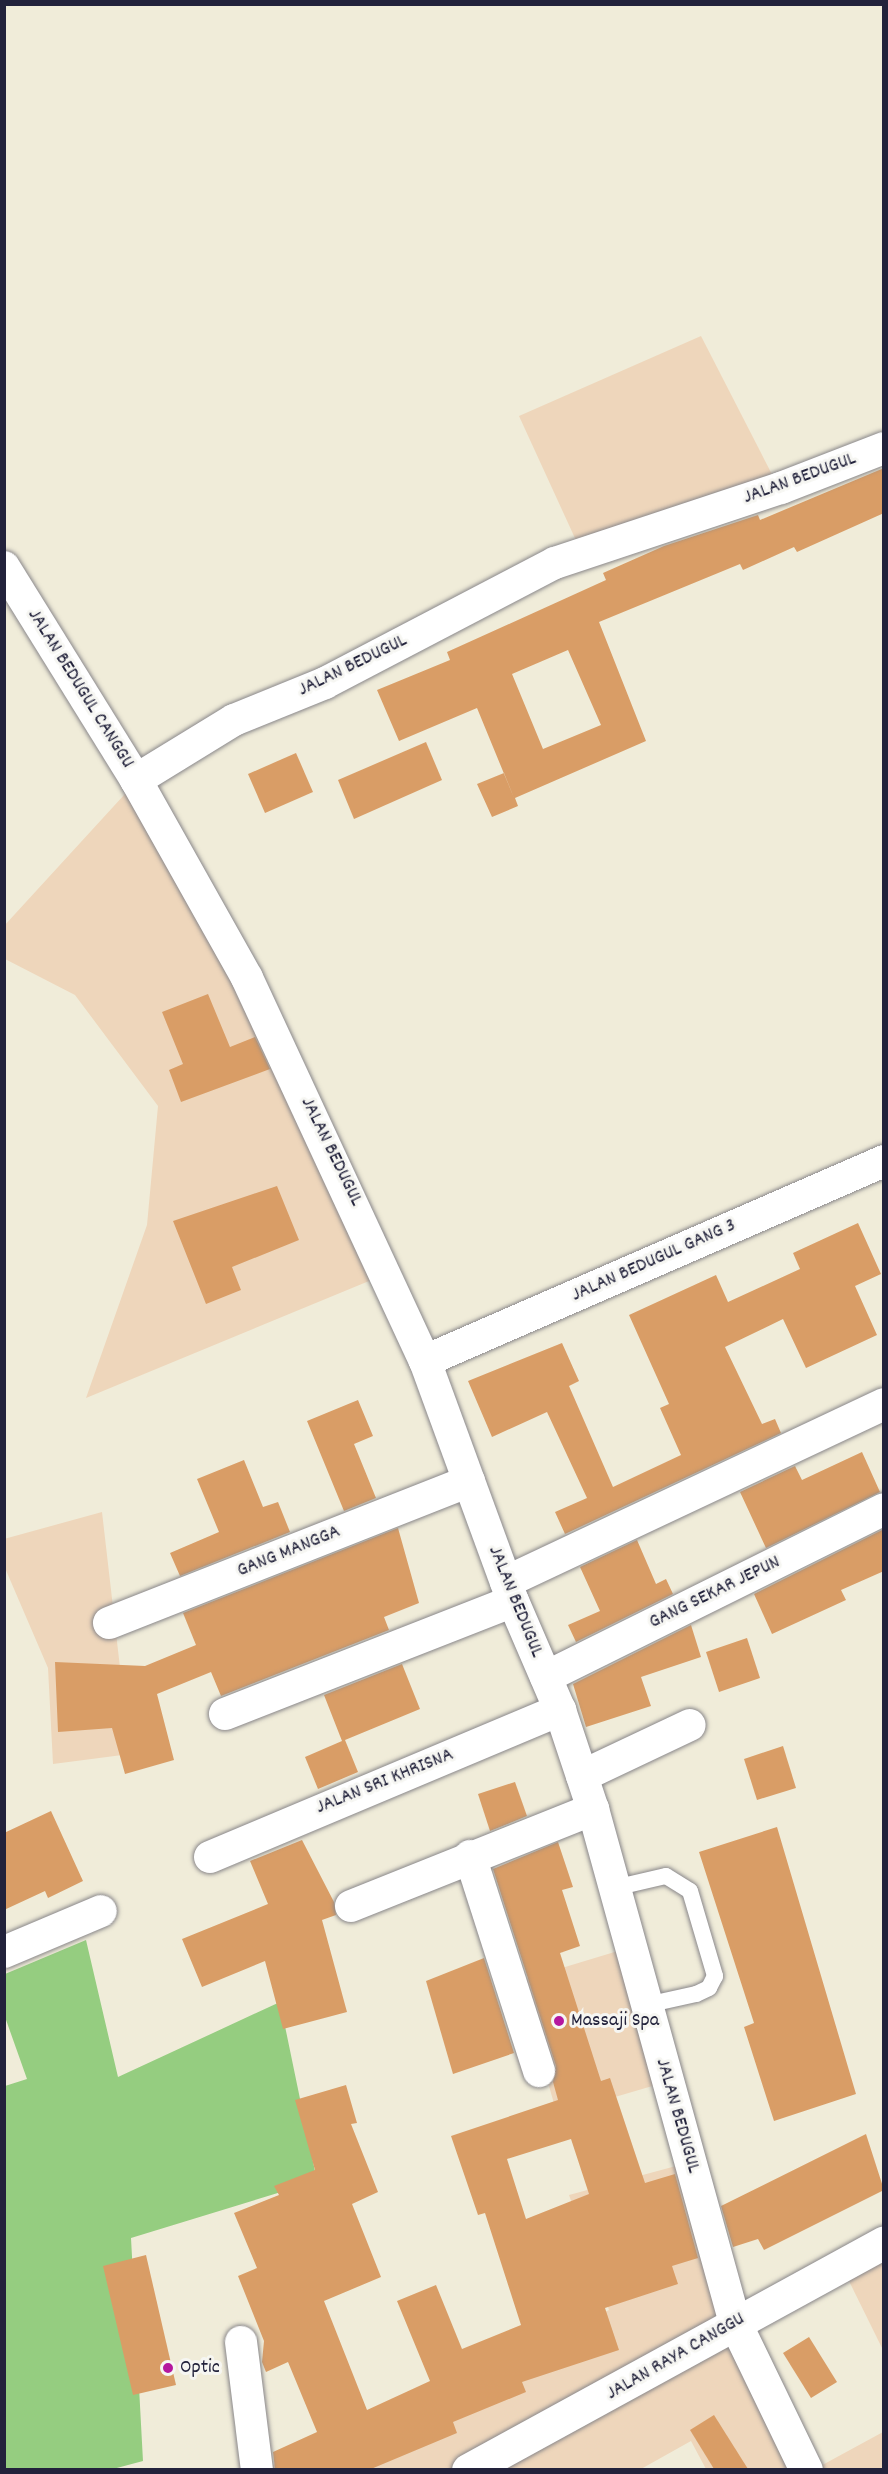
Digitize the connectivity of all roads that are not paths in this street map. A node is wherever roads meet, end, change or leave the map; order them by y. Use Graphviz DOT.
graph roads {
  1 [pos="884,448"];
  2 [pos="4,567"];
  3 [pos="136,780"];
  4 [pos="884,1161"];
  5 [pos="425,1361"];
  6 [pos="884,1404"];
  7 [pos="469,1481"];
  8 [pos="884,1509"];
  9 [pos="509,1591"];
  10 [pos="109,1623"];
  11 [pos="546,1677"];
  12 [pos="560,1710"];
  13 [pos="225,1714"];
  14 [pos="690,1725"];
  15 [pos="582,1776"];
  16 [pos="593,1809"];
  17 [pos="470,1856"];
  18 [pos="210,1857"];
  19 [pos="614,1888"];
  20 [pos="351,1906"];
  21 [pos="101,1911"];
  22 [pos="4,1953"];
  23 [pos="646,2005"];
  24 [pos="539,2071"];
  25 [pos="884,2242"];
  26 [pos="735,2323"];
  27 [pos="240,2342"];
  28 [pos="257,2469"];
  29 [pos="468,2469"];
  30 [pos="806,2469"];
  1 -- 3 [label="street, JALAN BEDUGUL"];
  2 -- 3 [label="street, JALAN BEDUGUL CANGGU"];
  3 -- 5 [label="street, JALAN BEDUGUL"];
  4 -- 5 [label="street, JALAN BEDUGUL GANG 3"];
  5 -- 7 [label="street, JALAN BEDUGUL"];
  6 -- 9 [label="street"];
  7 -- 9 [label="street, JALAN BEDUGUL"];
  7 -- 10 [label="street, GANG MANGGA"];
  8 -- 11 [label="street, GANG SEKAR JEPUN"];
  9 -- 11 [label="street, JALAN BEDUGUL"];
  9 -- 13 [label="street"];
  11 -- 12 [label="street, JALAN BEDUGUL"];
  12 -- 15 [label="street, JALAN BEDUGUL"];
  12 -- 18 [label="street, JALAN SRI KHRISNA"];
  14 -- 15 [label="street"];
  15 -- 16 [label="street, JALAN BEDUGUL"];
  16 -- 17 [label="street"];
  16 -- 19 [label="street, JALAN BEDUGUL"];
  17 -- 20 [label="street"];
  17 -- 24 [label="street"];
  19 -- 23 [label="street, JALAN BEDUGUL"];
  19 -- 23 [label="lane"];
  21 -- 22 [label="street"];
  23 -- 26 [label="street, JALAN BEDUGUL"];
  25 -- 26 [label="main road, JALAN RAYA CANGGU"];
  26 -- 29 [label="main road, JALAN RAYA CANGGU"];
  26 -- 30 [label="main road"];
  27 -- 28 [label="street"];
}
